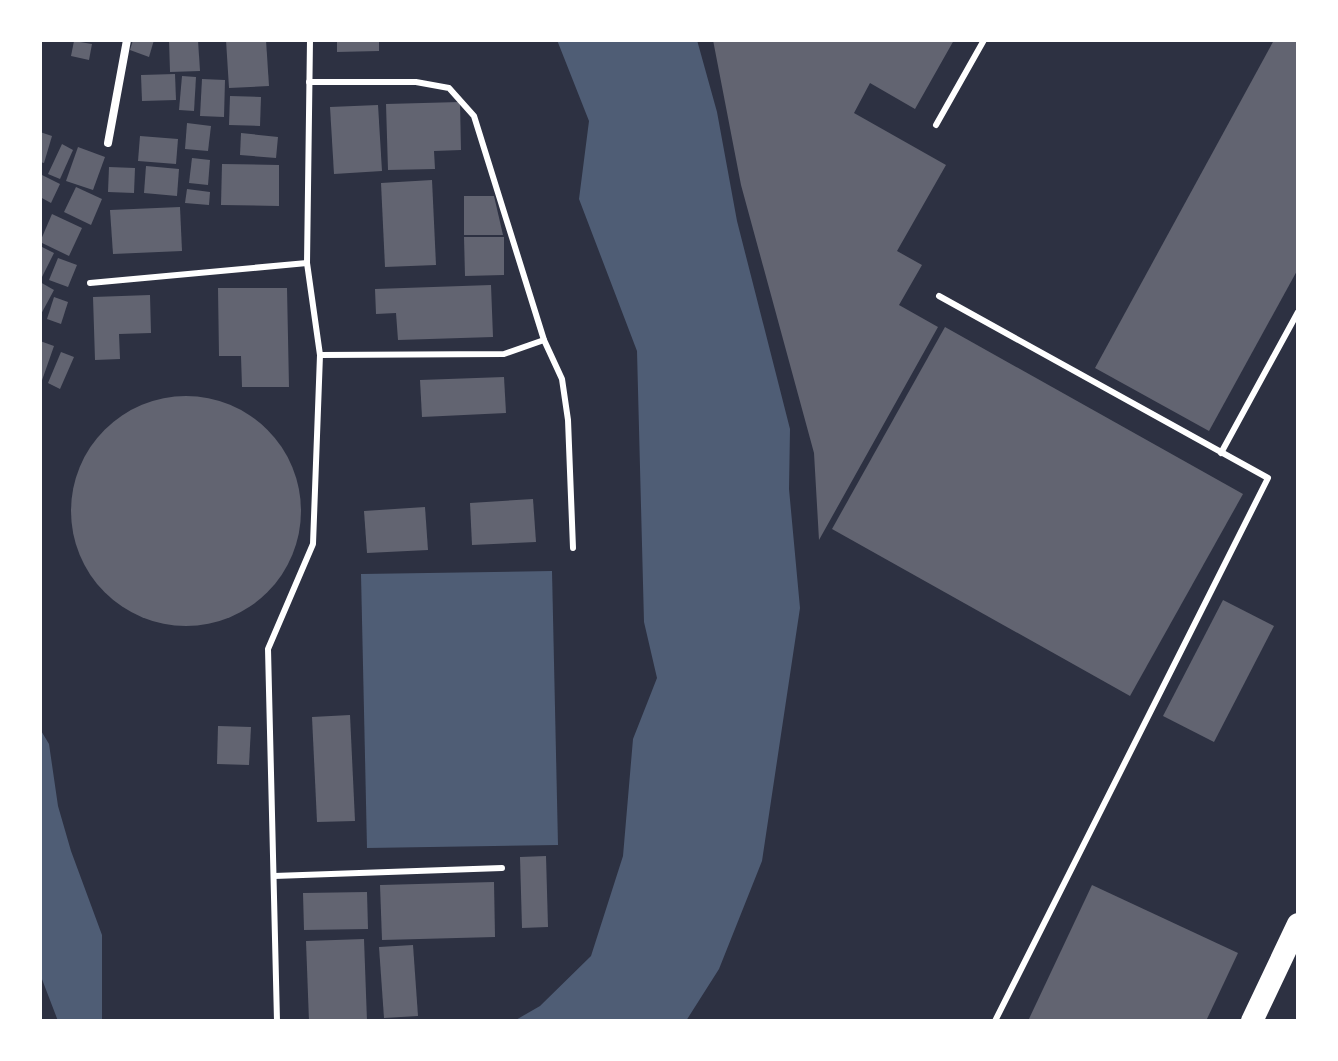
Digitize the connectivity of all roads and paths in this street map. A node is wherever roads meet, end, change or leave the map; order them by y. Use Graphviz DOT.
graph roads {
  1 [pos="127,40"];
  2 [pos="310,40"];
  3 [pos="984,40"];
  4 [pos="309,82"];
  5 [pos="936,125"];
  6 [pos="108,143"];
  7 [pos="307,263"];
  8 [pos="90,283"];
  9 [pos="939,296"];
  10 [pos="1298,312"];
  11 [pos="544,340"];
  12 [pos="320,355"];
  13 [pos="1221,453"];
  14 [pos="573,548"];
  15 [pos="502,868"];
  16 [pos="274,876"];
  17 [pos="1298,924"];
  18 [pos="277,1021"];
  19 [pos="995,1021"];
  20 [pos="1252,1021"];
  1 -- 6 [label="street"];
  2 -- 4 [label="lane"];
  3 -- 5 [label="lane"];
  4 -- 7 [label="lane"];
  4 -- 11 [label="lane"];
  7 -- 8 [label="lane"];
  7 -- 12 [label="lane"];
  9 -- 13 [label="lane"];
  10 -- 13 [label="lane"];
  11 -- 12 [label="lane"];
  11 -- 14 [label="lane"];
  12 -- 16 [label="lane"];
  13 -- 19 [label="lane"];
  15 -- 16 [label="lane"];
  16 -- 18 [label="lane"];
  17 -- 20 [label="highway"];
}
